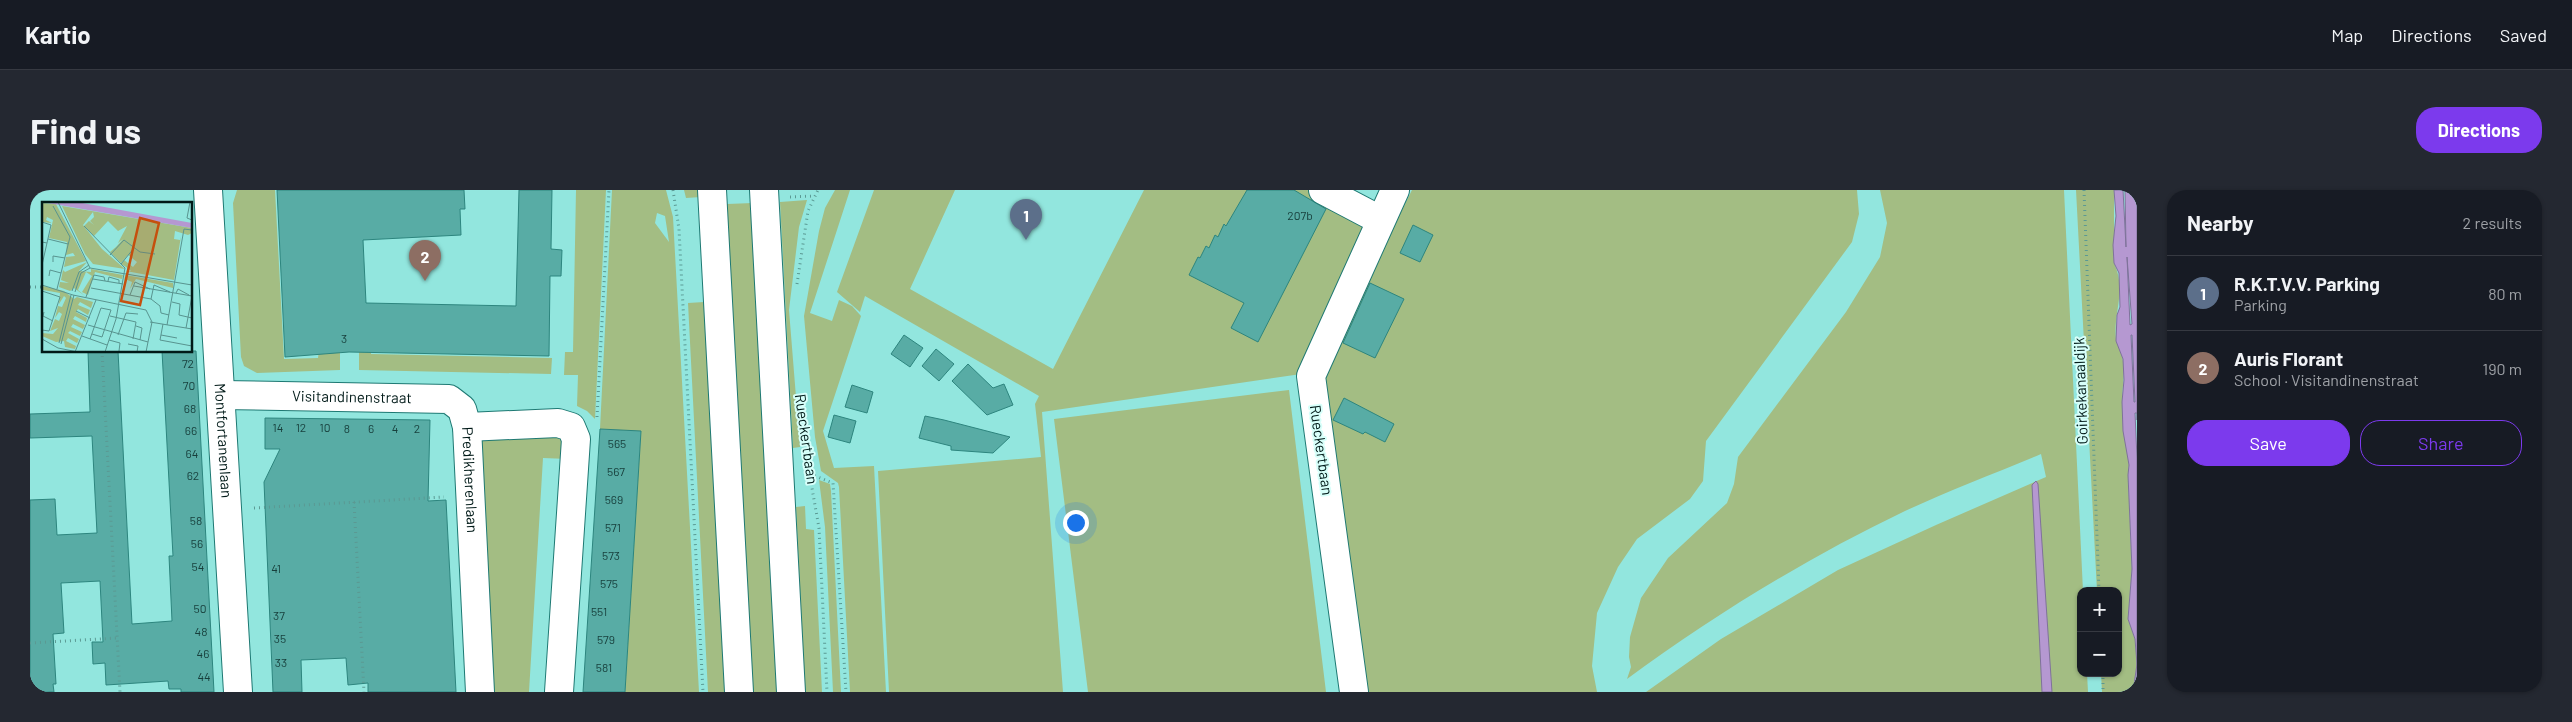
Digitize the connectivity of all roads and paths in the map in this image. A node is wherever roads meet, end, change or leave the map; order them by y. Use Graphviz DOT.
graph roads {
  1 [pos="208,190"];
  2 [pos="609,190"];
  3 [pos="673,190"];
  4 [pos="712,190"];
  5 [pos="764,190"];
  6 [pos="818,190"];
  7 [pos="1323,190"];
  8 [pos="1396,190"];
  9 [pos="2084,190"];
  10 [pos="1380,220"];
  11 [pos="797,287"];
  12 [pos="102,352"];
  13 [pos="221,395"];
  14 [pos="467,428"];
  15 [pos="576,439"];
  16 [pos="805,448"];
  17 [pos="810,474"];
  18 [pos="471,495"];
  19 [pos="354,502"];
  20 [pos="228,509"];
  21 [pos="2099,587"];
  22 [pos="117,638"];
  23 [pos="30,642"];
  24 [pos="2102,677"];
  25 [pos="120,692"];
  26 [pos="238,692"];
  27 [pos="364,692"];
  28 [pos="480,692"];
  29 [pos="559,692"];
  30 [pos="703,692"];
  31 [pos="739,692"];
  32 [pos="791,692"];
  33 [pos="828,692"];
  34 [pos="846,692"];
  35 [pos="1354,692"];
  36 [pos="2103,692"];
  1 -- 13 [label="street, Montfortanenlaan"];
  2 -- 15 [label="path"];
  3 -- 30 [label="path"];
  4 -- 31 [label="street"];
  5 -- 32 [label="street, Rueckertbaan"];
  6 -- 11 [label="path"];
  7 -- 10 [label="street"];
  8 -- 10 [label="street, Rueckertbaan"];
  9 -- 21 [label="path, Goirkekanaaldijk"];
  10 -- 35 [label="street, Rueckertbaan"];
  12 -- 22 [label="path"];
  13 -- 14 [label="street, Visitandinenstraat"];
  13 -- 20 [label="street, Montfortanenlaan"];
  14 -- 15 [label="street, Predikherenlaan"];
  14 -- 18 [label="street, Predikherenlaan"];
  15 -- 29 [label="street"];
  16 -- 17 [label="path, Rueckertbaan"];
  17 -- 33 [label="path, Rueckertbaan"];
  17 -- 34 [label="path"];
  18 -- 19 [label="path"];
  18 -- 28 [label="street, Predikherenlaan"];
  19 -- 20 [label="path"];
  19 -- 27 [label="path"];
  20 -- 26 [label="street, Montfortanenlaan"];
  22 -- 23 [label="path"];
  22 -- 25 [label="path"];
  24 -- 36 [label="path"];
}
